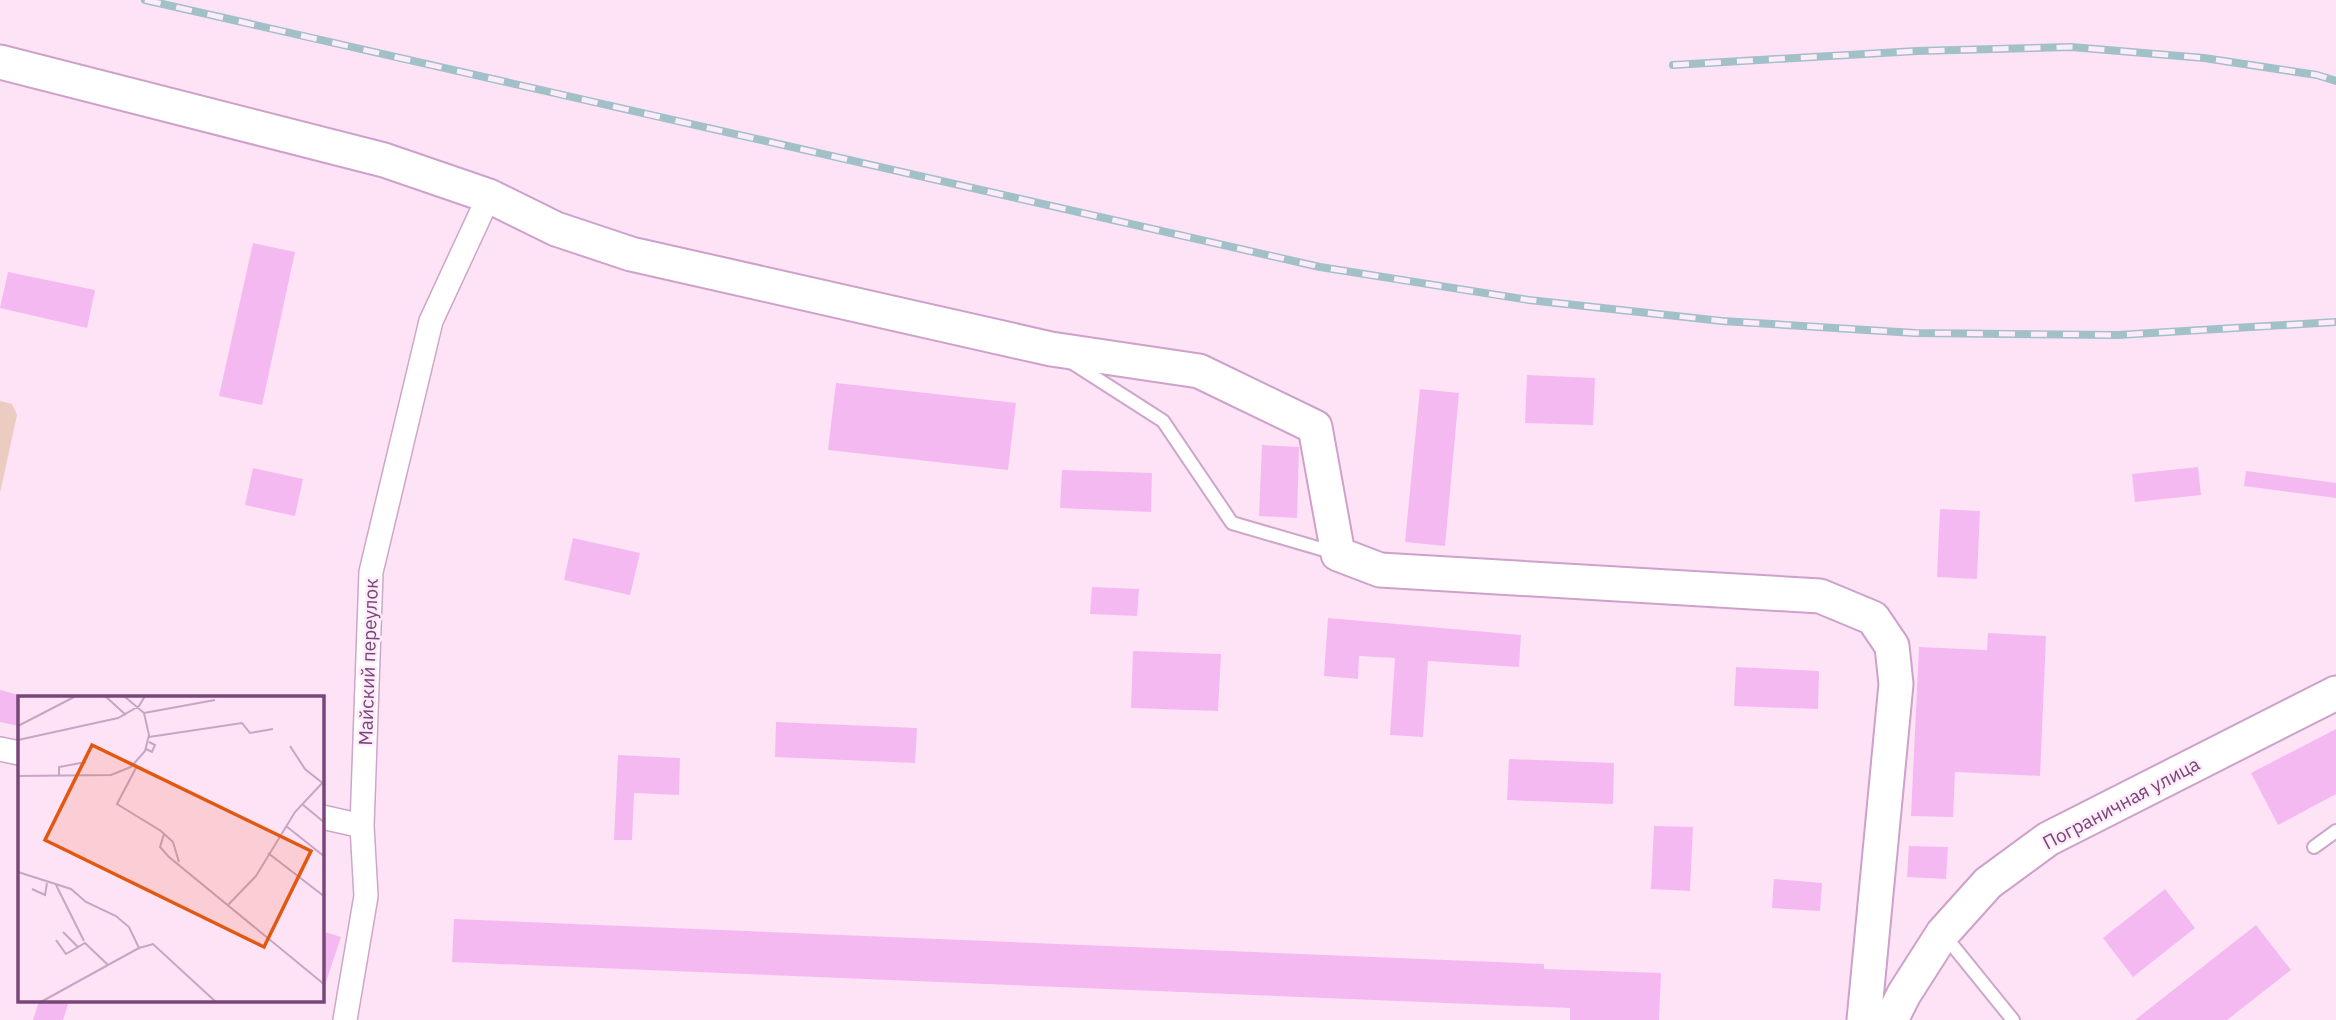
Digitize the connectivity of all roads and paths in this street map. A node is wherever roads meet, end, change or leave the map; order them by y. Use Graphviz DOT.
graph roads {
  1 [pos="0,62"];
  2 [pos="489,196"];
  3 [pos="1051,349"];
  4 [pos="1338,554"];
  5 [pos="2336,693"];
  6 [pos="0,749"];
  7 [pos="18,753"];
  8 [pos="324,817"];
  9 [pos="362,826"];
  10 [pos="2336,831"];
  11 [pos="2314,847"];
  12 [pos="1943,933"];
  13 [pos="345,1020"];
  14 [pos="1864,1020"];
  15 [pos="1891,1020"];
  16 [pos="2013,1020"];
  1 -- 2 [label="street"];
  2 -- 3 [label="street"];
  2 -- 9 [label="street, Майский переулок"];
  3 -- 4 [label="lane"];
  3 -- 4 [label="street"];
  4 -- 14 [label="street"];
  5 -- 12 [label="street, Пограничная улица"];
  6 -- 7 [label="street"];
  8 -- 9 [label="street"];
  9 -- 13 [label="street, Майский переулок"];
  10 -- 11 [label="lane"];
  12 -- 15 [label="street, Пограничная улица"];
  12 -- 16 [label="lane"];
}
